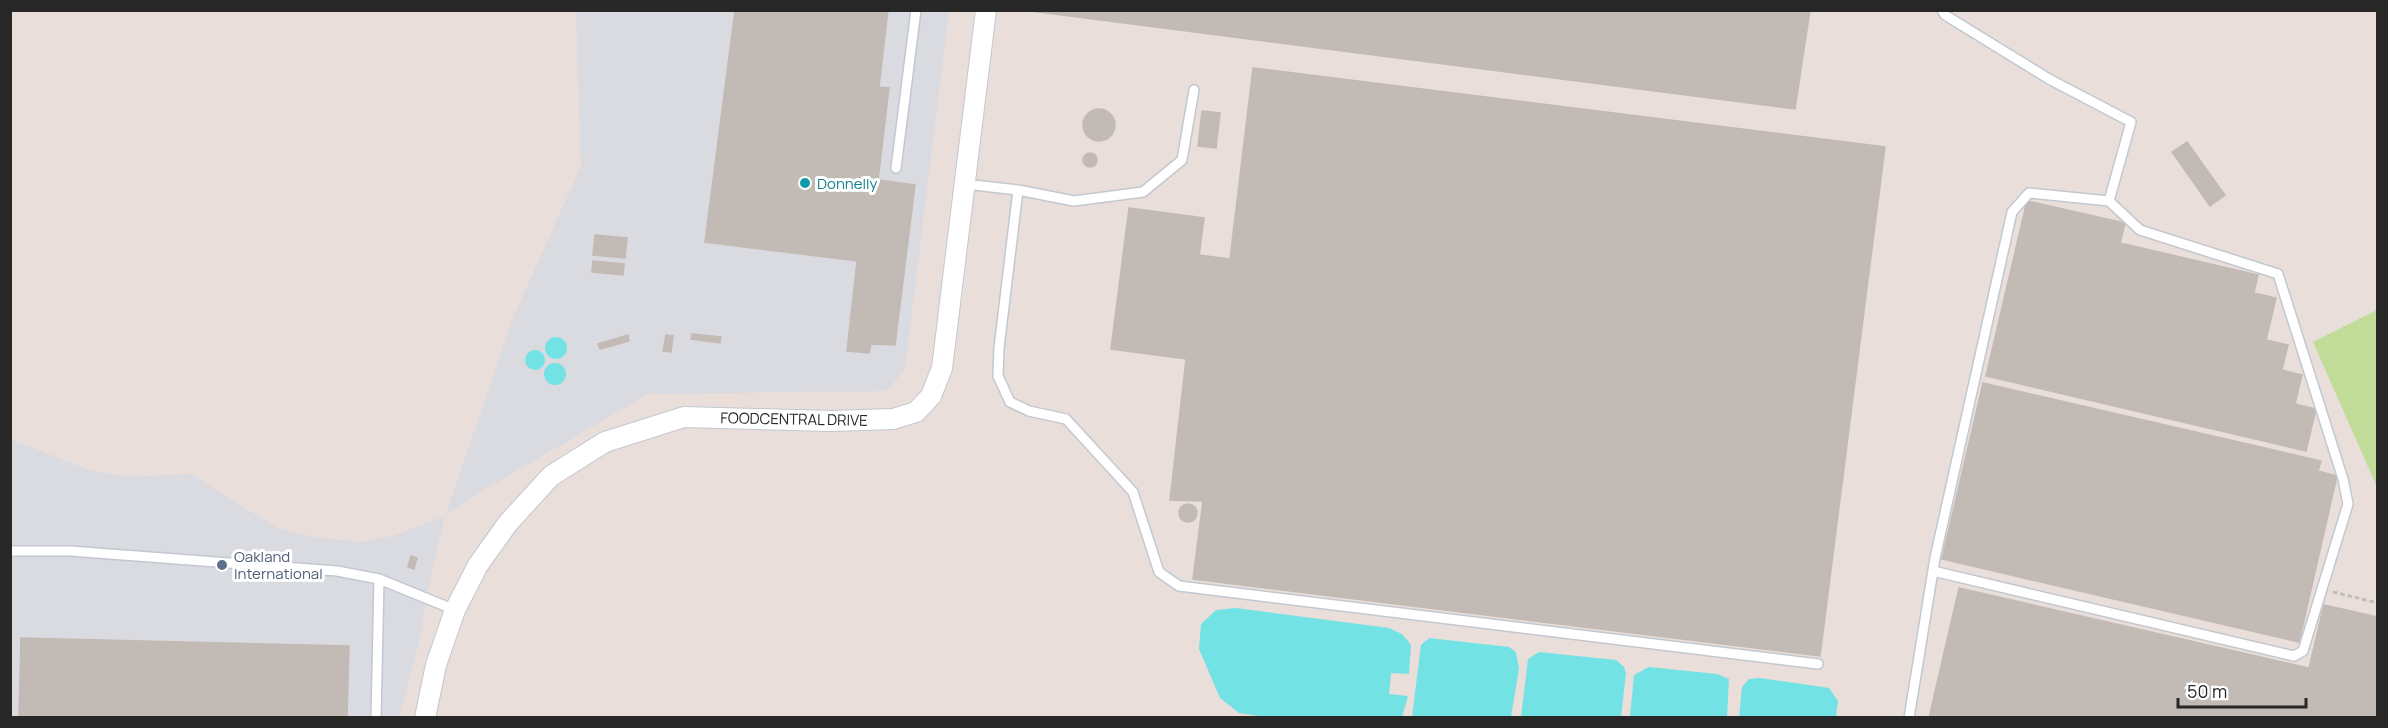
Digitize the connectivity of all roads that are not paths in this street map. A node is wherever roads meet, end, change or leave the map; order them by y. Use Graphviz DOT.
graph roads {
  1 [pos="916,10"];
  2 [pos="986,10"];
  3 [pos="1942,10"];
  4 [pos="1194,90"];
  5 [pos="896,168"];
  6 [pos="966,184"];
  7 [pos="1018,190"];
  8 [pos="2109,201"];
  9 [pos="10,551"];
  10 [pos="1933,571"];
  11 [pos="379,579"];
  12 [pos="455,610"];
  13 [pos="1818,664"];
  14 [pos="376,717"];
  15 [pos="425,717"];
  16 [pos="1909,717"];
  1 -- 5 [label="lane"];
  2 -- 6 [label="street, FOODCENTRAL DRIVE"];
  3 -- 8 [label="lane"];
  4 -- 7 [label="lane"];
  6 -- 7 [label="lane"];
  6 -- 12 [label="street, FOODCENTRAL DRIVE"];
  7 -- 13 [label="lane"];
  8 -- 10 [label="lane"];
  8 -- 10 [label="lane"];
  9 -- 11 [label="lane"];
  10 -- 16 [label="lane"];
  11 -- 12 [label="lane"];
  11 -- 14 [label="lane"];
  12 -- 15 [label="street, FOODCENTRAL DRIVE"];
}
